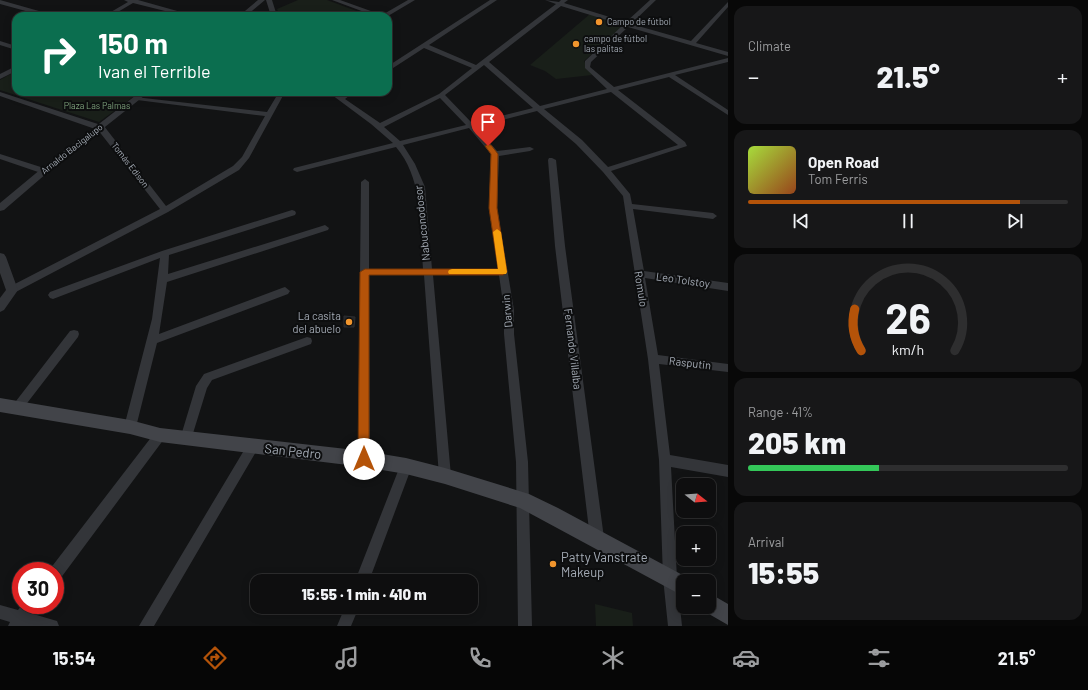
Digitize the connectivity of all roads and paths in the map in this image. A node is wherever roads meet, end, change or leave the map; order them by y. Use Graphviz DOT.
graph roads {
  1 [pos="132,0"];
  2 [pos="260,0"];
  3 [pos="269,0"];
  4 [pos="335,0"];
  5 [pos="412,0"];
  6 [pos="494,0"];
  7 [pos="548,0"];
  8 [pos="653,0"];
  9 [pos="0,2"];
  10 [pos="563,2"];
  11 [pos="727,7"];
  12 [pos="36,12"];
  13 [pos="113,12"];
  14 [pos="177,12"];
  15 [pos="246,12"];
  16 [pos="273,12"];
  17 [pos="370,12"];
  18 [pos="391,12"];
  19 [pos="628,25"];
  20 [pos="693,43"];
  21 [pos="0,44"];
  22 [pos="425,46"];
  23 [pos="12,47"];
  24 [pos="728,54"];
  25 [pos="728,60"];
  26 [pos="485,62"];
  27 [pos="392,67"];
  28 [pos="476,68"];
  29 [pos="12,70"];
  30 [pos="670,75"];
  31 [pos="0,77"];
  32 [pos="612,89"];
  33 [pos="0,94"];
  34 [pos="441,94"];
  35 [pos="140,96"];
  36 [pos="280,96"];
  37 [pos="336,96"];
  38 [pos="345,96"];
  39 [pos="137,98"];
  40 [pos="340,99"];
  41 [pos="538,108"];
  42 [pos="728,113"];
  43 [pos="270,115"];
  44 [pos="380,126"];
  45 [pos="471,126"];
  46 [pos="101,128"];
  47 [pos="398,144"];
  48 [pos="530,149"];
  49 [pos="495,154"];
  50 [pos="0,156"];
  51 [pos="552,160"];
  52 [pos="297,170"];
  53 [pos="606,170"];
  54 [pos="44,171"];
  55 [pos="365,182"];
  56 [pos="629,206"];
  57 [pos="0,208"];
  58 [pos="165,210"];
  59 [pos="292,213"];
  60 [pos="713,216"];
  61 [pos="324,228"];
  62 [pos="165,253"];
  63 [pos="0,257"];
  64 [pos="365,272"];
  65 [pos="427,272"];
  66 [pos="503,272"];
  67 [pos="639,274"];
  68 [pos="164,279"];
  69 [pos="728,287"];
  70 [pos="12,290"];
  71 [pos="285,291"];
  72 [pos="53,295"];
  73 [pos="0,307"];
  74 [pos="74,334"];
  75 [pos="153,340"];
  76 [pos="306,340"];
  77 [pos="653,359"];
  78 [pos="728,368"];
  79 [pos="0,405"];
  80 [pos="17,408"];
  81 [pos="130,427"];
  82 [pos="160,435"];
  83 [pos="186,439"];
  84 [pos="253,446"];
  85 [pos="364,459"];
  86 [pos="665,460"];
  87 [pos="406,466"];
  88 [pos="728,471"];
  89 [pos="445,476"];
  90 [pos="523,500"];
  91 [pos="597,538"];
  92 [pos="64,562"];
  93 [pos="365,574"];
  94 [pos="676,574"];
  95 [pos="676,581"];
  96 [pos="676,604"];
  97 [pos="716,607"];
  98 [pos="0,612"];
  99 [pos="24,614"];
  100 [pos="349,614"];
  101 [pos="728,615"];
  102 [pos="18,622"];
  103 [pos="52,626"];
  104 [pos="146,626"];
  105 [pos="344,626"];
  106 [pos="525,626"];
  107 [pos="675,626"];
  1 -- 13 [label="street"];
  1 -- 14 [label="street"];
  2 -- 15 [label="street"];
  3 -- 16 [label="street"];
  4 -- 17 [label="street"];
  5 -- 18 [label="street"];
  6 -- 22 [label="street"];
  7 -- 10 [label="street"];
  8 -- 19 [label="street"];
  9 -- 12 [label="street"];
  10 -- 19 [label="street"];
  10 -- 26 [label="street"];
  11 -- 20 [label="street"];
  19 -- 20 [label="street"];
  19 -- 32 [label="street"];
  20 -- 24 [label="street"];
  21 -- 23 [label="street"];
  22 -- 27 [label="street"];
  22 -- 28 [label="street"];
  25 -- 30 [label="street"];
  26 -- 28 [label="street"];
  26 -- 41 [label="street, Romulo"];
  28 -- 34 [label="street"];
  29 -- 31 [label="street"];
  30 -- 32 [label="street"];
  30 -- 42 [label="street"];
  32 -- 41 [label="street"];
  32 -- 53 [label="street"];
  33 -- 46 [label="street"];
  34 -- 44 [label="street"];
  34 -- 45 [label="street"];
  35 -- 39 [label="street, Arnaldo Bacigalupo"];
  36 -- 43 [label="street"];
  37 -- 40 [label="street, Nabuconodosor"];
  38 -- 40 [label="street"];
  39 -- 43 [label="street"];
  39 -- 46 [label="street, Arnaldo Bacigalupo"];
  40 -- 44 [label="street, Nabuconodosor"];
  41 -- 45 [label="street"];
  41 -- 53 [label="street, Romulo"];
  43 -- 58 [label="street"];
  44 -- 47 [label="street, Nabuconodosor"];
  45 -- 47 [label="street"];
  45 -- 49 [label="street"];
  46 -- 54 [label="street, Arnaldo Bacigalupo"];
  46 -- 58 [label="street, Tomás Edison"];
  47 -- 52 [label="street"];
  47 -- 65 [label="street, Nabuconodosor"];
  48 -- 49 [label="street"];
  49 -- 66 [label="street, Darwin"];
  50 -- 54 [label="street"];
  51 -- 91 [label="street, Fernando Villalba"];
  53 -- 56 [label="street, Romulo"];
  54 -- 57 [label="street, Arnaldo Bacigalupo"];
  55 -- 64 [label="street"];
  56 -- 60 [label="street"];
  56 -- 67 [label="street, Romulo"];
  58 -- 70 [label="street"];
  59 -- 62 [label="street"];
  61 -- 68 [label="street"];
  62 -- 68 [label="street"];
  62 -- 72 [label="street"];
  63 -- 70 [label="street"];
  64 -- 65 [label="street"];
  64 -- 85 [label="street"];
  65 -- 66 [label="street"];
  65 -- 89 [label="street, Nabuconodosor"];
  66 -- 90 [label="street, Darwin"];
  67 -- 69 [label="street, Leo Tolstoy"];
  67 -- 77 [label="street, Romulo"];
  68 -- 75 [label="street"];
  70 -- 73 [label="street"];
  71 -- 75 [label="street"];
  74 -- 80 [label="street"];
  75 -- 81 [label="street"];
  76 -- 83 [label="street"];
  77 -- 78 [label="street, Rasputin"];
  77 -- 86 [label="street, Romulo"];
  79 -- 80 [label="main road, San Pedro"];
  80 -- 81 [label="main road, San Pedro"];
  81 -- 82 [label="main road, San Pedro"];
  82 -- 83 [label="main road, San Pedro"];
  82 -- 92 [label="street"];
  83 -- 84 [label="main road, San Pedro"];
  84 -- 85 [label="main road, San Pedro"];
  84 -- 104 [label="street"];
  85 -- 87 [label="main road, San Pedro"];
  86 -- 88 [label="street"];
  86 -- 94 [label="street, Romulo"];
  87 -- 89 [label="main road, San Pedro"];
  87 -- 93 [label="street"];
  89 -- 90 [label="main road, San Pedro"];
  90 -- 91 [label="main road, San Pedro"];
  90 -- 106 [label="street, Darwin"];
  91 -- 95 [label="main road, San Pedro"];
  96 -- 107 [label="street, Romulo"];
  97 -- 101 [label="main road"];
  98 -- 102 [label="street"];
  99 -- 102 [label="street"];
  100 -- 105 [label="street"];
  102 -- 103 [label="street"];
}
